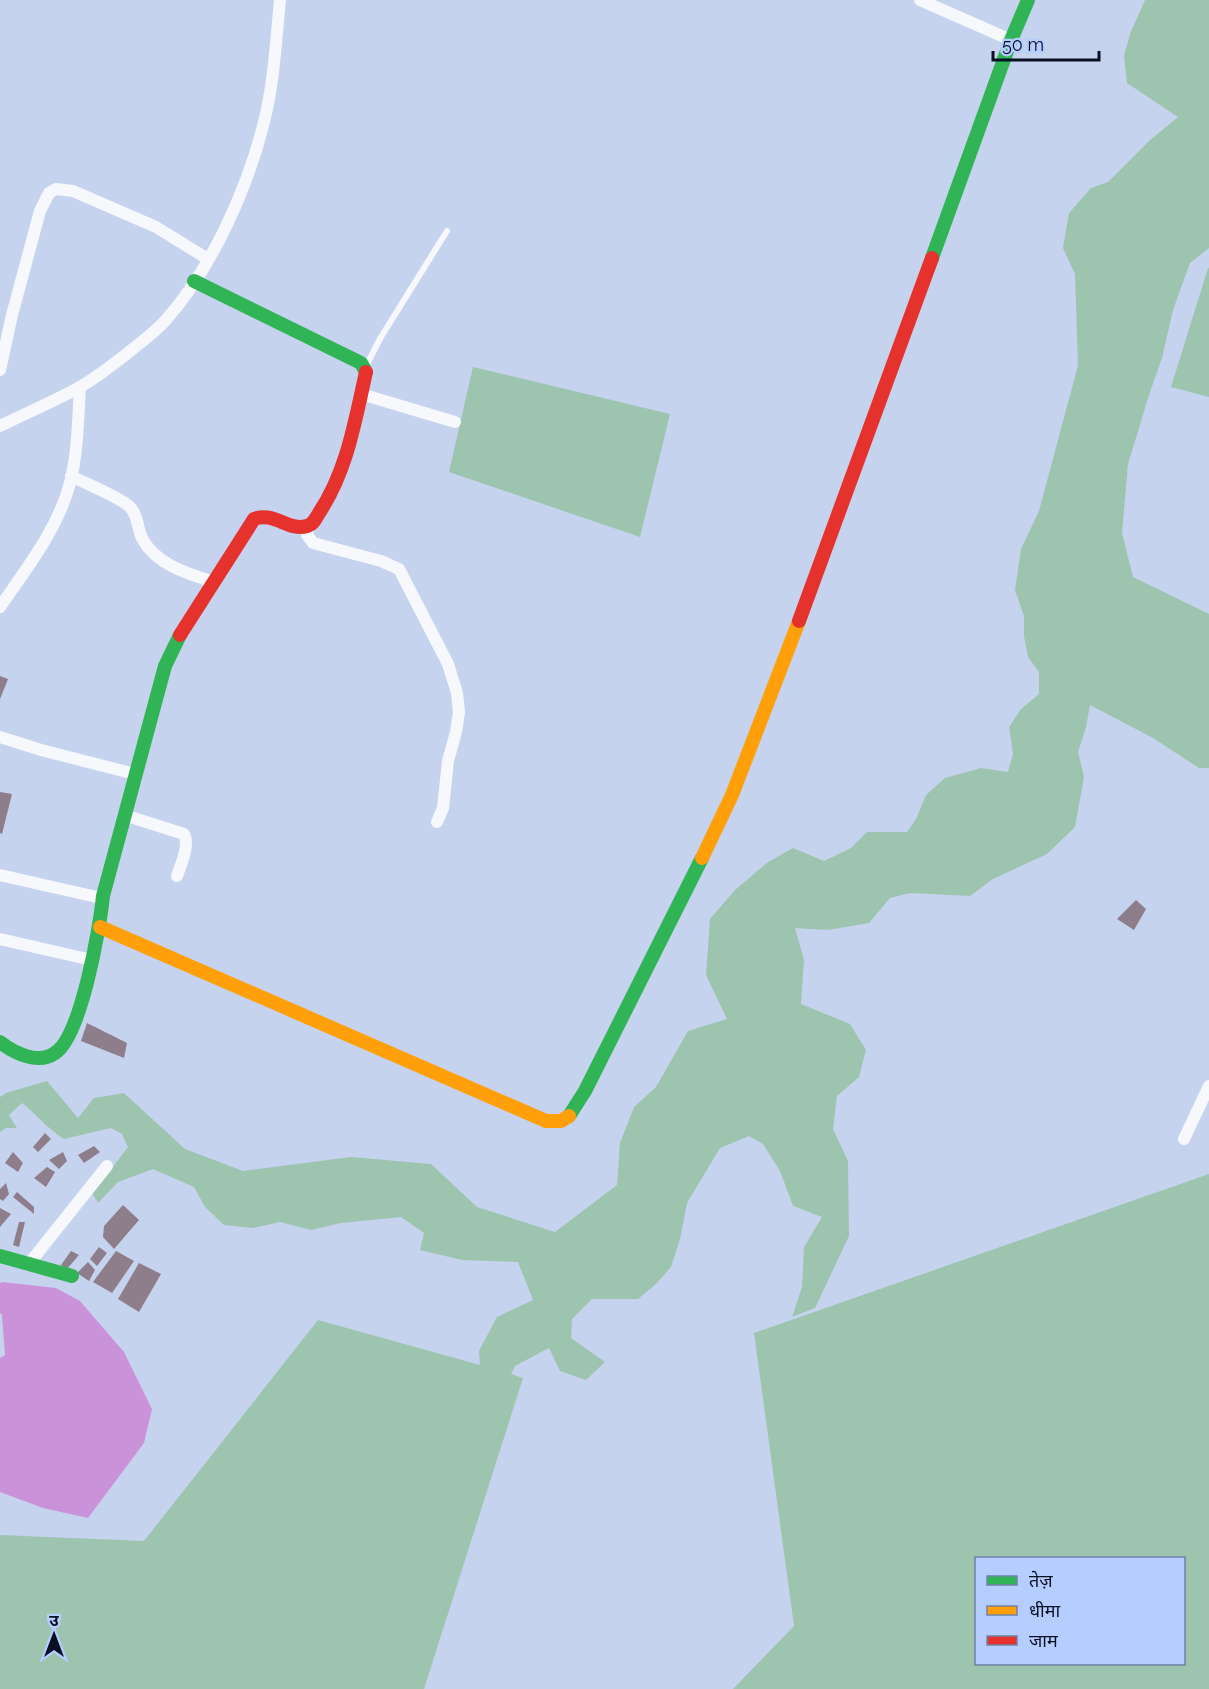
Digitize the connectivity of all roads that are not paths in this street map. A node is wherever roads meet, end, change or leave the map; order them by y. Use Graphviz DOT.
graph roads {
  1 [pos="280,0"];
  2 [pos="920,0"];
  3 [pos="1028,0"];
  4 [pos="1011,40"];
  5 [pos="447,231"];
  6 [pos="208,259"];
  7 [pos="194,281"];
  8 [pos="366,368"];
  9 [pos="0,370"];
  10 [pos="80,387"];
  11 [pos="361,394"];
  12 [pos="455,422"];
  13 [pos="0,426"];
  14 [pos="71,476"];
  15 [pos="308,527"];
  16 [pos="214,582"];
  17 [pos="0,607"];
  18 [pos="0,737"];
  19 [pos="135,774"];
  20 [pos="124,815"];
  21 [pos="437,822"];
  22 [pos="0,875"];
  23 [pos="177,876"];
  24 [pos="103,896"];
  25 [pos="100,927"];
  26 [pos="0,939"];
  27 [pos="92,960"];
  28 [pos="0,1042"];
  29 [pos="1209,1086"];
  30 [pos="1184,1139"];
  31 [pos="107,1166"];
  32 [pos="0,1256"];
  33 [pos="28,1265"];
  34 [pos="72,1276"];
  1 -- 6 [label="street"];
  2 -- 4 [label="street"];
  3 -- 4 [label="street"];
  4 -- 25 [label="street"];
  5 -- 8 [label="lane"];
  6 -- 7 [label="street"];
  6 -- 9 [label="street"];
  7 -- 8 [label="street"];
  7 -- 10 [label="street"];
  8 -- 11 [label="street"];
  10 -- 13 [label="street"];
  10 -- 14 [label="street"];
  11 -- 12 [label="street"];
  11 -- 15 [label="street"];
  14 -- 16 [label="street"];
  14 -- 17 [label="street"];
  15 -- 16 [label="street"];
  15 -- 21 [label="street"];
  16 -- 19 [label="street"];
  18 -- 19 [label="street"];
  19 -- 20 [label="street"];
  20 -- 23 [label="street"];
  20 -- 24 [label="street"];
  22 -- 24 [label="street"];
  24 -- 25 [label="street"];
  25 -- 27 [label="street"];
  26 -- 27 [label="street"];
  27 -- 28 [label="street"];
  29 -- 30 [label="street"];
  31 -- 33 [label="street"];
  32 -- 33 [label="street"];
  33 -- 34 [label="street"];
}
